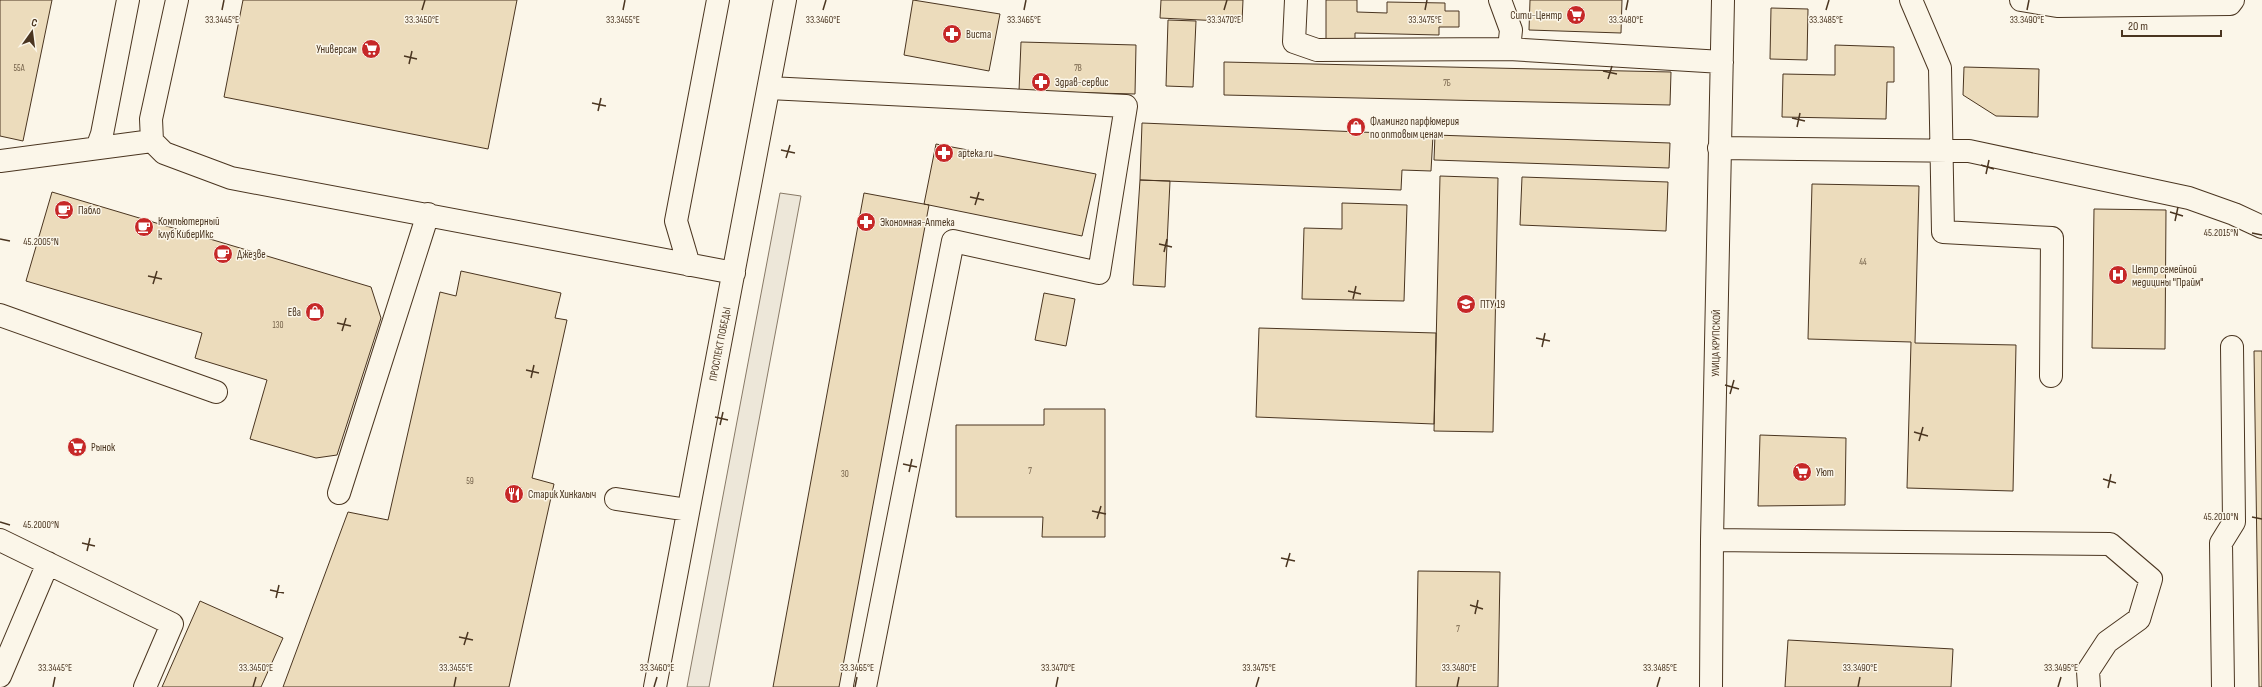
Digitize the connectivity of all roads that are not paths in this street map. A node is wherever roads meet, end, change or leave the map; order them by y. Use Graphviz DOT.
graph roads {
  1 [pos="128,0"];
  2 [pos="176,0"];
  3 [pos="718,0"];
  4 [pos="785,0"];
  5 [pos="1296,0"];
  6 [pos="1500,0"];
  7 [pos="1724,0"];
  8 [pos="1911,0"];
  9 [pos="2021,0"];
  10 [pos="2233,0"];
  11 [pos="1509,49"];
  12 [pos="1722,62"];
  13 [pos="769,88"];
  14 [pos="152,141"];
  15 [pos="97,148"];
  16 [pos="1719,148"];
  17 [pos="1941,151"];
  18 [pos="0,161"];
  19 [pos="428,214"];
  20 [pos="2262,228"];
  21 [pos="689,265"];
  22 [pos="734,274"];
  23 [pos="0,315"];
  24 [pos="2232,347"];
  25 [pos="2051,376"];
  26 [pos="216,392"];
  27 [pos="340,493"];
  28 [pos="616,499"];
  29 [pos="688,510"];
  30 [pos="0,540"];
  31 [pos="1712,540"];
  32 [pos="48,563"];
  33 [pos="0,676"];
  34 [pos="0,682"];
  35 [pos="12,687"];
  36 [pos="145,687"];
  37 [pos="654,687"];
  38 [pos="865,687"];
  39 [pos="1711,687"];
  40 [pos="2089,687"];
  41 [pos="2223,687"];
  1 -- 15 [label="street"];
  2 -- 14 [label="street"];
  3 -- 21 [label="street"];
  4 -- 13 [label="street, ПРОСПЕКТ ПОБЕДЫ"];
  5 -- 11 [label="street"];
  6 -- 11 [label="street"];
  7 -- 12 [label="street, УЛИЦА КРУПСКОЙ"];
  8 -- 17 [label="street"];
  9 -- 10 [label="street"];
  11 -- 12 [label="street"];
  12 -- 16 [label="street, УЛИЦА КРУПСКОЙ"];
  13 -- 22 [label="street, ПРОСПЕКТ ПОБЕДЫ"];
  13 -- 38 [label="street"];
  14 -- 15 [label="street"];
  14 -- 19 [label="street"];
  15 -- 18 [label="street"];
  16 -- 17 [label="street"];
  16 -- 31 [label="street, УЛИЦА КРУПСКОЙ"];
  17 -- 20 [label="street"];
  17 -- 25 [label="street"];
  19 -- 21 [label="street"];
  19 -- 27 [label="street"];
  21 -- 22 [label="street"];
  22 -- 29 [label="street, ПРОСПЕКТ ПОБЕДЫ"];
  23 -- 26 [label="street"];
  24 -- 41 [label="street"];
  28 -- 29 [label="street"];
  29 -- 37 [label="street, ПРОСПЕКТ ПОБЕДЫ"];
  30 -- 32 [label="street"];
  31 -- 39 [label="street, УЛИЦА КРУПСКОЙ"];
  31 -- 40 [label="street"];
  32 -- 33 [label="street"];
  32 -- 36 [label="street"];
  34 -- 35 [label="street"];
}
